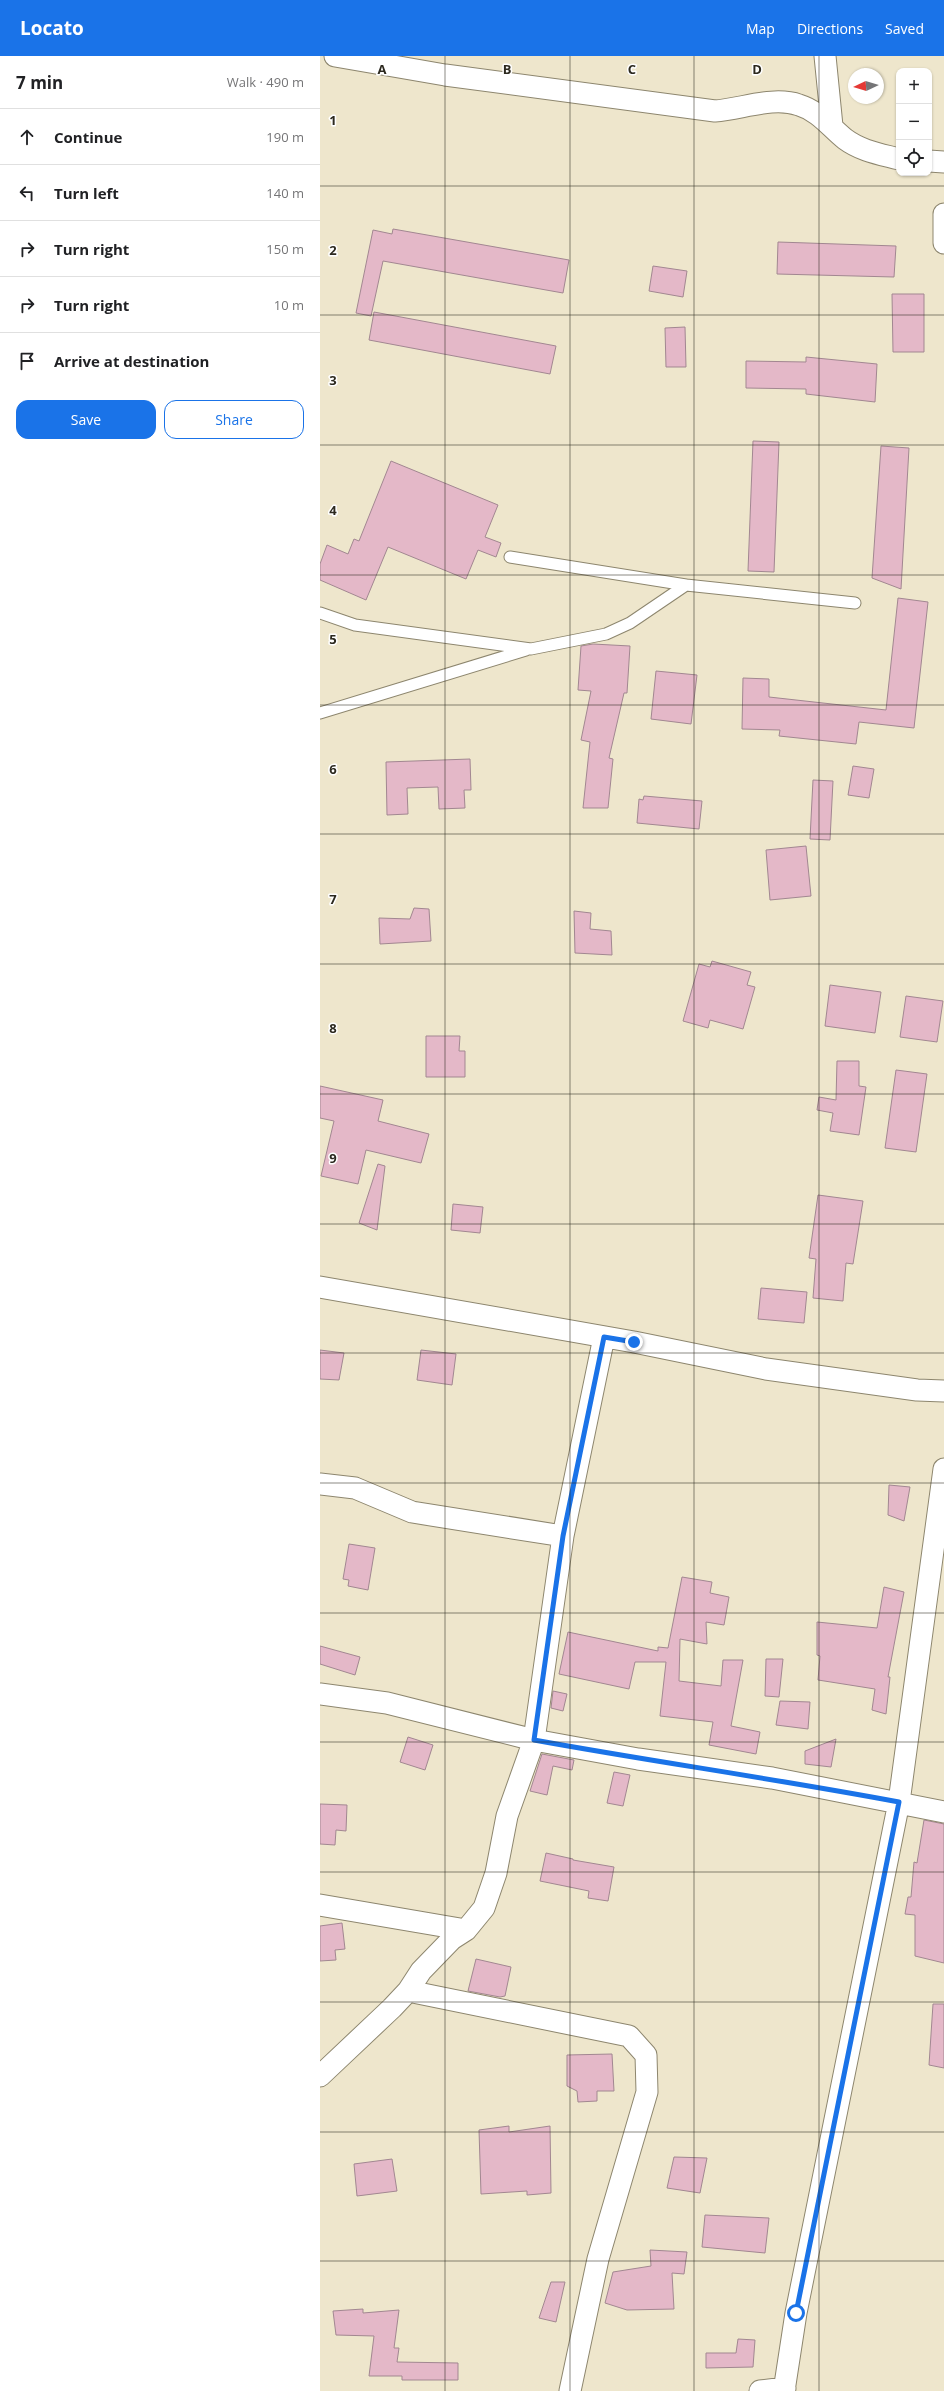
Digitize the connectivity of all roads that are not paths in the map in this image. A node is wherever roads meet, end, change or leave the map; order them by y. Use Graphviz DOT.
graph roads {
  1 [pos="336,56"];
  2 [pos="825,56"];
  3 [pos="832,126"];
  4 [pos="896,158"];
  5 [pos="932,161"];
  6 [pos="944,162"];
  7 [pos="944,214"];
  8 [pos="944,243"];
  9 [pos="510,558"];
  10 [pos="686,585"];
  11 [pos="855,603"];
  12 [pos="320,613"];
  13 [pos="531,649"];
  14 [pos="320,713"];
  15 [pos="320,1287"];
  16 [pos="604,1337"];
  17 [pos="944,1391"];
  18 [pos="944,1469"];
  19 [pos="320,1484"];
  20 [pos="563,1536"];
  21 [pos="320,1694"];
  22 [pos="534,1740"];
  23 [pos="899,1802"];
  24 [pos="944,1812"];
  25 [pos="320,1905"];
  26 [pos="466,1930"];
  27 [pos="408,1991"];
  28 [pos="320,2076"];
  29 [pos="785,2390"];
  30 [pos="570,2391"];
  31 [pos="760,2391"];
  1 -- 3 [label="street"];
  2 -- 3 [label="street"];
  3 -- 4 [label="street"];
  5 -- 6 [label="street"];
  7 -- 8 [label="street"];
  9 -- 10 [label="lane"];
  10 -- 11 [label="lane"];
  10 -- 13 [label="lane"];
  12 -- 13 [label="lane"];
  13 -- 14 [label="lane"];
  15 -- 16 [label="street"];
  16 -- 17 [label="street"];
  16 -- 20 [label="street"];
  18 -- 23 [label="street"];
  19 -- 20 [label="street"];
  20 -- 22 [label="street"];
  21 -- 22 [label="street"];
  22 -- 23 [label="street"];
  22 -- 26 [label="street"];
  23 -- 24 [label="street"];
  23 -- 29 [label="street"];
  25 -- 26 [label="street"];
  26 -- 27 [label="street"];
  27 -- 28 [label="street"];
  27 -- 30 [label="street"];
  29 -- 31 [label="street"];
}
